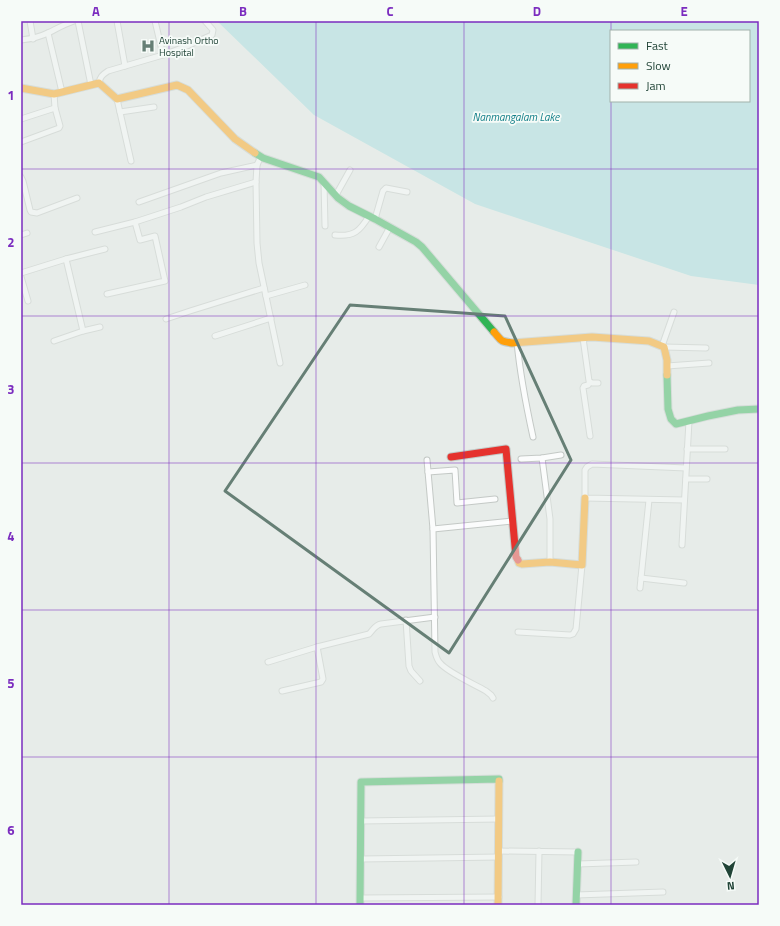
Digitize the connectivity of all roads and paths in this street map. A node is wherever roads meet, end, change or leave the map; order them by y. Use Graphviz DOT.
graph roads {
  1 [pos="30,21"];
  2 [pos="74,21"];
  3 [pos="78,21"];
  4 [pos="117,21"];
  5 [pos="155,21"];
  6 [pos="205,21"];
  7 [pos="68,22"];
  8 [pos="48,33"];
  9 [pos="33,39"];
  10 [pos="21,40"];
  11 [pos="163,55"];
  12 [pos="125,66"];
  13 [pos="99,84"];
  14 [pos="91,85"];
  15 [pos="21,88"];
  16 [pos="62,92"];
  17 [pos="54,94"];
  18 [pos="117,99"];
  19 [pos="154,107"];
  20 [pos="55,108"];
  21 [pos="120,112"];
  22 [pos="21,119"];
  23 [pos="21,142"];
  24 [pos="261,156"];
  25 [pos="132,161"];
  26 [pos="257,165"];
  27 [pos="350,170"];
  28 [pos="21,177"];
  29 [pos="256,182"];
  30 [pos="324,182"];
  31 [pos="407,192"];
  32 [pos="336,196"];
  33 [pos="77,198"];
  34 [pos="139,202"];
  35 [pos="372,217"];
  36 [pos="136,222"];
  37 [pos="325,226"];
  38 [pos="390,227"];
  39 [pos="95,232"];
  40 [pos="27,233"];
  41 [pos="21,235"];
  42 [pos="335,235"];
  43 [pos="379,247"];
  44 [pos="105,249"];
  45 [pos="66,259"];
  46 [pos="21,273"];
  47 [pos="21,277"];
  48 [pos="305,285"];
  49 [pos="264,288"];
  50 [pos="107,294"];
  51 [pos="266,296"];
  52 [pos="28,301"];
  53 [pos="674,312"];
  54 [pos="271,318"];
  55 [pos="166,319"];
  56 [pos="100,327"];
  57 [pos="83,331"];
  58 [pos="215,336"];
  59 [pos="583,338"];
  60 [pos="54,340"];
  61 [pos="517,342"];
  62 [pos="663,347"];
  63 [pos="706,348"];
  64 [pos="708,363"];
  65 [pos="280,364"];
  66 [pos="667,366"];
  67 [pos="590,382"];
  68 [pos="598,383"];
  69 [pos="759,410"];
  70 [pos="689,421"];
  71 [pos="533,436"];
  72 [pos="590,436"];
  73 [pos="687,449"];
  74 [pos="725,449"];
  75 [pos="561,455"];
  76 [pos="451,457"];
  77 [pos="542,458"];
  78 [pos="521,459"];
  79 [pos="427,460"];
  80 [pos="686,468"];
  81 [pos="428,472"];
  82 [pos="686,479"];
  83 [pos="707,479"];
  84 [pos="585,498"];
  85 [pos="495,499"];
  86 [pos="649,500"];
  87 [pos="684,500"];
  88 [pos="513,521"];
  89 [pos="433,529"];
  90 [pos="682,545"];
  91 [pos="550,562"];
  92 [pos="582,565"];
  93 [pos="641,578"];
  94 [pos="684,583"];
  95 [pos="640,588"];
  96 [pos="435,617"];
  97 [pos="406,620"];
  98 [pos="518,632"];
  99 [pos="317,647"];
  100 [pos="268,662"];
  101 [pos="420,681"];
  102 [pos="282,691"];
  103 [pos="493,698"];
  104 [pos="499,819"];
  105 [pos="361,821"];
  106 [pos="539,851"];
  107 [pos="578,852"];
  108 [pos="499,854"];
  109 [pos="361,859"];
  110 [pos="636,862"];
  111 [pos="578,864"];
  112 [pos="663,892"];
  113 [pos="576,895"];
  114 [pos="498,897"];
  115 [pos="360,902"];
  116 [pos="498,905"];
  117 [pos="538,905"];
  118 [pos="576,905"];
  1 -- 9 [label="street"];
  2 -- 7 [label="street"];
  3 -- 14 [label="street"];
  4 -- 12 [label="street"];
  5 -- 11 [label="street"];
  6 -- 11 [label="street"];
  7 -- 8 [label="street"];
  8 -- 9 [label="street"];
  8 -- 16 [label="street"];
  9 -- 10 [label="street"];
  11 -- 12 [label="street"];
  12 -- 13 [label="street"];
  13 -- 14 [label="street"];
  13 -- 18 [label="street"];
  14 -- 16 [label="street"];
  15 -- 17 [label="street"];
  16 -- 17 [label="street"];
  17 -- 20 [label="street"];
  18 -- 21 [label="street"];
  18 -- 24 [label="street"];
  19 -- 21 [label="street"];
  20 -- 22 [label="street"];
  20 -- 23 [label="street"];
  21 -- 25 [label="street"];
  24 -- 26 [label="street"];
  24 -- 30 [label="street"];
  26 -- 29 [label="street"];
  26 -- 34 [label="street"];
  27 -- 32 [label="street"];
  28 -- 33 [label="street"];
  29 -- 36 [label="street"];
  29 -- 49 [label="street"];
  30 -- 32 [label="street"];
  30 -- 37 [label="street"];
  31 -- 35 [label="street"];
  32 -- 35 [label="street"];
  35 -- 38 [label="street"];
  35 -- 42 [label="street"];
  36 -- 39 [label="street"];
  36 -- 50 [label="street"];
  38 -- 43 [label="street"];
  38 -- 61 [label="street"];
  40 -- 41 [label="street"];
  44 -- 45 [label="street"];
  45 -- 46 [label="street"];
  45 -- 57 [label="street"];
  47 -- 52 [label="street"];
  48 -- 51 [label="street"];
  49 -- 51 [label="street"];
  49 -- 55 [label="street"];
  51 -- 54 [label="street"];
  53 -- 62 [label="street"];
  54 -- 58 [label="street"];
  54 -- 65 [label="street"];
  56 -- 57 [label="street"];
  57 -- 60 [label="street"];
  59 -- 61 [label="street"];
  59 -- 62 [label="street"];
  59 -- 67 [label="street"];
  61 -- 71 [label="street"];
  62 -- 63 [label="street"];
  62 -- 66 [label="street"];
  64 -- 66 [label="street"];
  66 -- 70 [label="street"];
  67 -- 68 [label="street"];
  67 -- 72 [label="street"];
  69 -- 70 [label="street"];
  70 -- 73 [label="street"];
  73 -- 74 [label="street"];
  73 -- 80 [label="street"];
  75 -- 77 [label="street"];
  76 -- 88 [label="street"];
  77 -- 78 [label="street"];
  77 -- 91 [label="street"];
  79 -- 81 [label="street"];
  80 -- 82 [label="street"];
  80 -- 84 [label="street"];
  81 -- 85 [label="street"];
  81 -- 89 [label="street"];
  82 -- 83 [label="street"];
  82 -- 87 [label="street"];
  84 -- 86 [label="street"];
  84 -- 92 [label="street"];
  86 -- 87 [label="street"];
  86 -- 93 [label="street"];
  87 -- 90 [label="street"];
  88 -- 89 [label="street"];
  88 -- 91 [label="street"];
  89 -- 96 [label="street"];
  91 -- 92 [label="street"];
  92 -- 98 [label="street"];
  93 -- 94 [label="street"];
  93 -- 95 [label="street"];
  96 -- 97 [label="street"];
  96 -- 103 [label="street"];
  97 -- 99 [label="street"];
  97 -- 101 [label="street"];
  99 -- 100 [label="street"];
  99 -- 102 [label="street"];
  104 -- 105 [label="street"];
  104 -- 105 [label="street"];
  104 -- 108 [label="street"];
  105 -- 109 [label="street"];
  106 -- 107 [label="street"];
  106 -- 108 [label="street"];
  106 -- 117 [label="street"];
  107 -- 111 [label="street"];
  108 -- 109 [label="street"];
  108 -- 114 [label="street"];
  109 -- 115 [label="street"];
  110 -- 111 [label="street"];
  111 -- 113 [label="street"];
  112 -- 113 [label="street"];
  113 -- 118 [label="street"];
  114 -- 115 [label="street"];
  114 -- 116 [label="street"];
}
